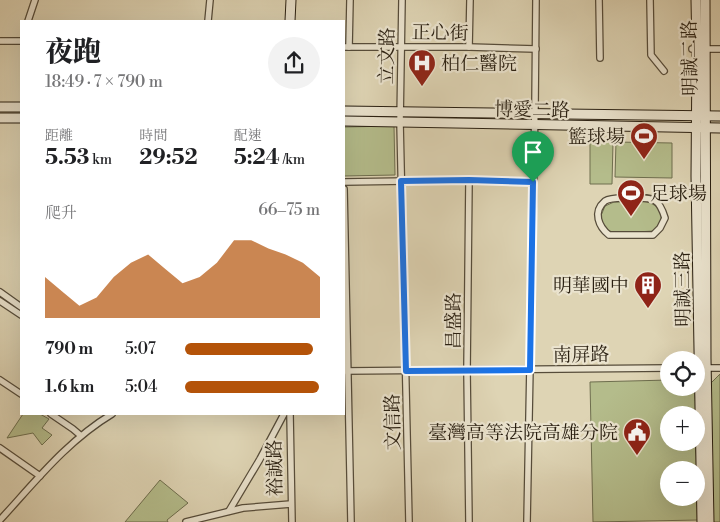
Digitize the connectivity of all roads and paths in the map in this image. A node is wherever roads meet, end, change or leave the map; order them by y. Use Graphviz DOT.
graph roads {
  1 [pos="35,0"];
  2 [pos="210,0"];
  3 [pos="290,0"];
  4 [pos="350,0"];
  5 [pos="402,0"];
  6 [pos="470,0"];
  7 [pos="536,0"];
  8 [pos="599,0"];
  9 [pos="650,0"];
  10 [pos="696,0"];
  11 [pos="705,0"];
  12 [pos="28,20"];
  13 [pos="208,20"];
  14 [pos="290,20"];
  15 [pos="0,41"];
  16 [pos="20,41"];
  17 [pos="400,46"];
  18 [pos="346,47"];
  19 [pos="469,47"];
  20 [pos="536,49"];
  21 [pos="698,49"];
  22 [pos="720,49"];
  23 [pos="600,58"];
  24 [pos="664,71"];
  25 [pos="0,107"];
  26 [pos="20,107"];
  27 [pos="345,111"];
  28 [pos="535,114"];
  29 [pos="696,116"];
  30 [pos="706,116"];
  31 [pos="720,116"];
  32 [pos="400,117"];
  33 [pos="0,118"];
  34 [pos="20,118"];
  35 [pos="345,121"];
  36 [pos="535,126"];
  37 [pos="696,128"];
  38 [pos="720,128"];
  39 [pos="706,129"];
  40 [pos="469,180"];
  41 [pos="401,181"];
  42 [pos="345,182"];
  43 [pos="533,182"];
  44 [pos="597,219"];
  45 [pos="0,292"];
  46 [pos="0,301"];
  47 [pos="20,306"];
  48 [pos="20,314"];
  49 [pos="700,351"];
  50 [pos="700,351"];
  51 [pos="660,368"];
  52 [pos="705,368"];
  53 [pos="720,368"];
  54 [pos="530,370"];
  55 [pos="345,371"];
  56 [pos="406,371"];
  57 [pos="467,371"];
  58 [pos="0,380"];
  59 [pos="20,393"];
  60 [pos="703,396"];
  61 [pos="703,400"];
  62 [pos="53,415"];
  63 [pos="109,415"];
  64 [pos="283,415"];
  65 [pos="290,415"];
  66 [pos="80,435"];
  67 [pos="0,448"];
  68 [pos="40,476"];
  69 [pos="291,504"];
  70 [pos="229,511"];
  71 [pos="0,520"];
  72 [pos="186,522"];
  73 [pos="292,522"];
  74 [pos="351,522"];
  75 [pos="409,522"];
  76 [pos="469,522"];
  77 [pos="527,522"];
  78 [pos="702,522"];
  79 [pos="709,522"];
  1 -- 12 [label="street"];
  2 -- 13 [label="street"];
  3 -- 14 [label="street"];
  4 -- 18 [label="street"];
  5 -- 17 [label="street, 立文路"];
  6 -- 19 [label="street"];
  7 -- 20 [label="street"];
  8 -- 23 [label="street"];
  9 -- 24 [label="street"];
  10 -- 21 [label="street, 明誠二路"];
  11 -- 21 [label="street, 明誠二路"];
  15 -- 16 [label="street"];
  17 -- 18 [label="street, 正心街"];
  17 -- 19 [label="street, 正心街"];
  17 -- 32 [label="street, 立文路"];
  19 -- 20 [label="street, 正心街"];
  20 -- 28 [label="street"];
  21 -- 22 [label="street"];
  21 -- 29 [label="street, 明誠二路"];
  21 -- 30 [label="street, 明誠二路"];
  25 -- 26 [label="street"];
  27 -- 32 [label="street, 博愛二路"];
  28 -- 29 [label="street, 博愛二路"];
  28 -- 32 [label="street, 博愛二路"];
  28 -- 36 [label="street"];
  29 -- 30 [label="street, 博愛二路"];
  29 -- 37 [label="street, 明誠三路"];
  30 -- 31 [label="street, 博愛二路"];
  30 -- 39 [label="street, 明誠三路"];
  32 -- 35 [label="street, 博愛二路"];
  32 -- 36 [label="street, 博愛二路"];
  32 -- 41 [label="street, 文信路"];
  33 -- 34 [label="street"];
  36 -- 37 [label="street, 博愛二路"];
  36 -- 43 [label="street"];
  37 -- 39 [label="street, 博愛二路"];
  37 -- 49 [label="street, 明誠三路"];
  38 -- 39 [label="street, 博愛二路"];
  39 -- 50 [label="street, 明誠三路"];
  40 -- 41 [label="street"];
  40 -- 43 [label="street"];
  40 -- 57 [label="street, 昌盛路"];
  41 -- 42 [label="street"];
  41 -- 56 [label="street, 文信路"];
  43 -- 54 [label="street"];
  44 -- 44 [label="street"];
  45 -- 47 [label="street"];
  46 -- 48 [label="street"];
  51 -- 54 [label="street, 南屏路"];
  52 -- 53 [label="street"];
  54 -- 57 [label="street, 南屏路"];
  54 -- 77 [label="street"];
  55 -- 56 [label="street, 南屏路"];
  55 -- 74 [label="street"];
  56 -- 57 [label="street, 南屏路"];
  56 -- 75 [label="street, 文信路"];
  57 -- 76 [label="street, 昌盛路"];
  58 -- 59 [label="street"];
  60 -- 61 [label="street, 明誠三路"];
  61 -- 78 [label="street, 明誠三路"];
  61 -- 79 [label="street, 明誠三路"];
  62 -- 66 [label="street"];
  63 -- 66 [label="street"];
  64 -- 70 [label="street"];
  65 -- 69 [label="street, 裕誠路"];
  66 -- 68 [label="street"];
  67 -- 68 [label="street"];
  68 -- 71 [label="street"];
  69 -- 70 [label="street"];
  69 -- 73 [label="street, 裕誠路"];
  70 -- 72 [label="street"];
}
